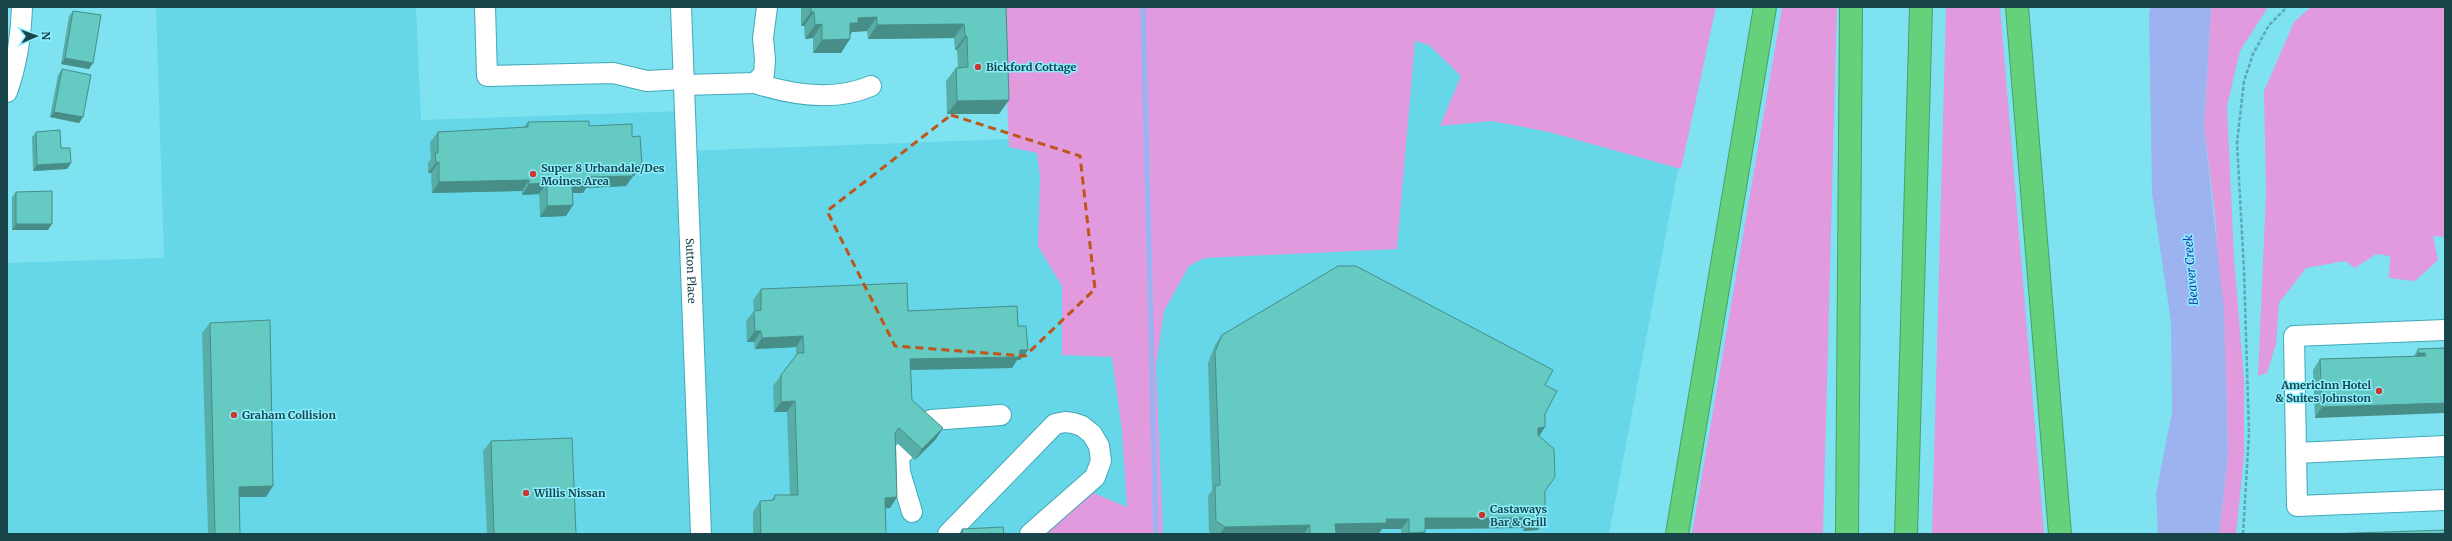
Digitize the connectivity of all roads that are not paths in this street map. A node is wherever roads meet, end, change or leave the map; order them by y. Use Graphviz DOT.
graph roads {
  1 [pos="22,7"];
  2 [pos="485,7"];
  3 [pos="681,7"];
  4 [pos="767,7"];
  5 [pos="1764,7"];
  6 [pos="1851,7"];
  7 [pos="1921,7"];
  8 [pos="2017,7"];
  9 [pos="684,82"];
  10 [pos="755,83"];
  11 [pos="871,86"];
  12 [pos="7,92"];
  13 [pos="2445,330"];
  14 [pos="1000,415"];
  15 [pos="924,428"];
  16 [pos="2445,446"];
  17 [pos="905,451"];
  18 [pos="2296,453"];
  19 [pos="2445,500"];
  20 [pos="912,512"];
  21 [pos="701,534"];
  22 [pos="948,534"];
  23 [pos="1030,534"];
  24 [pos="1677,534"];
  25 [pos="1848,534"];
  26 [pos="1906,534"];
  27 [pos="2060,534"];
  1 -- 12 [label="street"];
  2 -- 9 [label="street"];
  3 -- 9 [label="street, Sutton Place"];
  4 -- 10 [label="street"];
  5 -- 24 [label="highway"];
  6 -- 25 [label="highway"];
  7 -- 26 [label="highway"];
  8 -- 27 [label="highway"];
  9 -- 10 [label="street"];
  9 -- 21 [label="street, Sutton Place"];
  10 -- 11 [label="street"];
  13 -- 18 [label="street"];
  14 -- 15 [label="street"];
  16 -- 18 [label="street"];
  17 -- 20 [label="street"];
  18 -- 19 [label="street"];
  22 -- 23 [label="street"];
}
